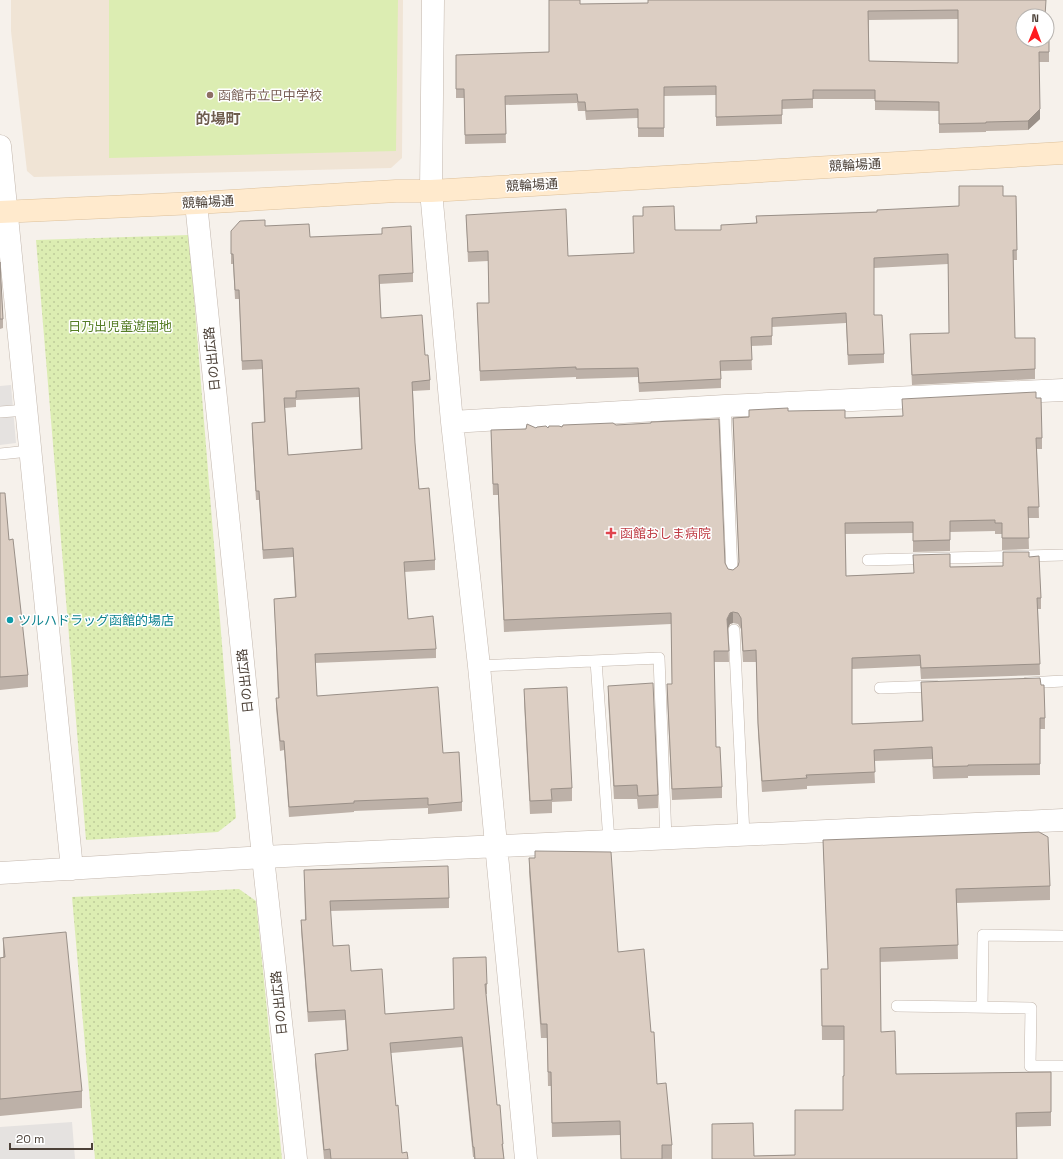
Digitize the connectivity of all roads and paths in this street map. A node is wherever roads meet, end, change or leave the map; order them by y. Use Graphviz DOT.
graph roads {
  1 [pos="433,0"];
  2 [pos="0,146"];
  3 [pos="1063,153"];
  4 [pos="431,191"];
  5 [pos="196,203"];
  6 [pos="4,212"];
  7 [pos="1063,390"];
  8 [pos="725,406"];
  9 [pos="26,410"];
  10 [pos="0,412"];
  11 [pos="452,422"];
  12 [pos="29,451"];
  13 [pos="0,454"];
  14 [pos="1063,555"];
  15 [pos="868,560"];
  16 [pos="732,574"];
  17 [pos="734,630"];
  18 [pos="596,661"];
  19 [pos="479,666"];
  20 [pos="1063,682"];
  21 [pos="1015,683"];
  22 [pos="944,686"];
  23 [pos="880,688"];
  24 [pos="1063,820"];
  25 [pos="744,835"];
  26 [pos="666,839"];
  27 [pos="609,842"];
  28 [pos="496,847"];
  29 [pos="263,857"];
  30 [pos="72,869"];
  31 [pos="0,873"];
  32 [pos="1063,936"];
  33 [pos="897,1006"];
  34 [pos="982,1007"];
  35 [pos="1063,1066"];
  36 [pos="296,1159"];
  37 [pos="526,1159"];
  1 -- 4 [label="street"];
  2 -- 6 [label="street"];
  3 -- 4 [label="street, 競輪場通"];
  4 -- 5 [label="street, 競輪場通"];
  4 -- 11 [label="street"];
  5 -- 6 [label="street, 競輪場通"];
  5 -- 29 [label="street, 日の出広路"];
  6 -- 9 [label="street"];
  7 -- 8 [label="street"];
  8 -- 11 [label="street"];
  8 -- 16 [label="lane"];
  9 -- 10 [label="lane"];
  9 -- 12 [label="street"];
  11 -- 19 [label="street"];
  12 -- 13 [label="lane"];
  12 -- 30 [label="street"];
  14 -- 15 [label="lane"];
  17 -- 25 [label="lane"];
  18 -- 19 [label="lane"];
  18 -- 26 [label="lane"];
  18 -- 27 [label="lane"];
  19 -- 28 [label="street"];
  20 -- 21 [label="lane"];
  22 -- 23 [label="lane"];
  24 -- 25 [label="street"];
  25 -- 26 [label="street"];
  26 -- 27 [label="street"];
  27 -- 28 [label="street"];
  28 -- 29 [label="street"];
  28 -- 37 [label="street"];
  29 -- 30 [label="street"];
  29 -- 36 [label="street, 日の出広路"];
  30 -- 31 [label="street"];
  32 -- 34 [label="lane"];
  33 -- 34 [label="lane"];
  34 -- 35 [label="lane"];
}
